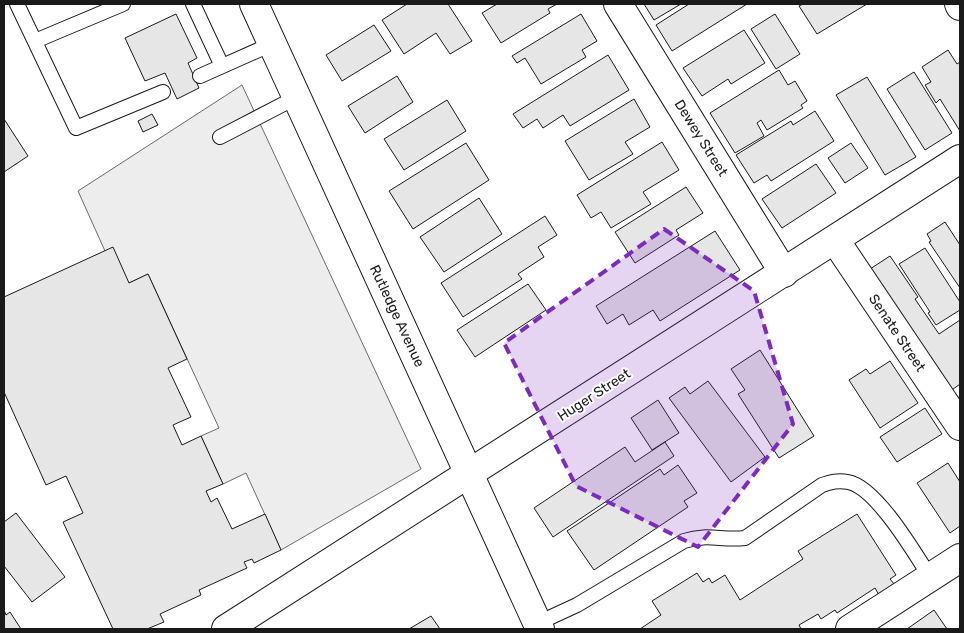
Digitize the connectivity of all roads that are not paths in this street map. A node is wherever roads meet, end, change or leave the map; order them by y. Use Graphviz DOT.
graph roads {
  1 [pos="17,4"];
  2 [pos="123,4"];
  3 [pos="193,4"];
  4 [pos="254,4"];
  5 [pos="618,4"];
  6 [pos="35,41"];
  7 [pos="272,44"];
  8 [pos="222,66"];
  9 [pos="200,76"];
  10 [pos="163,92"];
  11 [pos="297,97"];
  12 [pos="220,137"];
  13 [pos="960,159"];
  14 [pos="834,240"];
  15 [pos="784,273"];
  16 [pos="960,426"];
  17 [pos="470,474"];
  18 [pos="960,558"];
  19 [pos="930,577"];
  20 [pos="539,626"];
  21 [pos="226,629"];
  22 [pos="850,629"];
  1 -- 6 [label="lane"];
  2 -- 6 [label="lane"];
  3 -- 8 [label="lane"];
  4 -- 7 [label="street, Rutledge Avenue"];
  5 -- 15 [label="street, Dewey Street"];
  6 -- 10 [label="lane"];
  7 -- 8 [label="lane"];
  7 -- 11 [label="street, Rutledge Avenue"];
  8 -- 9 [label="lane"];
  11 -- 12 [label="lane"];
  11 -- 17 [label="street, Rutledge Avenue"];
  13 -- 14 [label="street, Huger Street"];
  14 -- 15 [label="street, Huger Street"];
  14 -- 16 [label="street, Senate Street"];
  15 -- 17 [label="street, Huger Street"];
  17 -- 20 [label="street, Rutledge Avenue"];
  17 -- 21 [label="street, Huger Street"];
  18 -- 19 [label="street"];
  19 -- 20 [label="lane"];
  19 -- 22 [label="street"];
}
